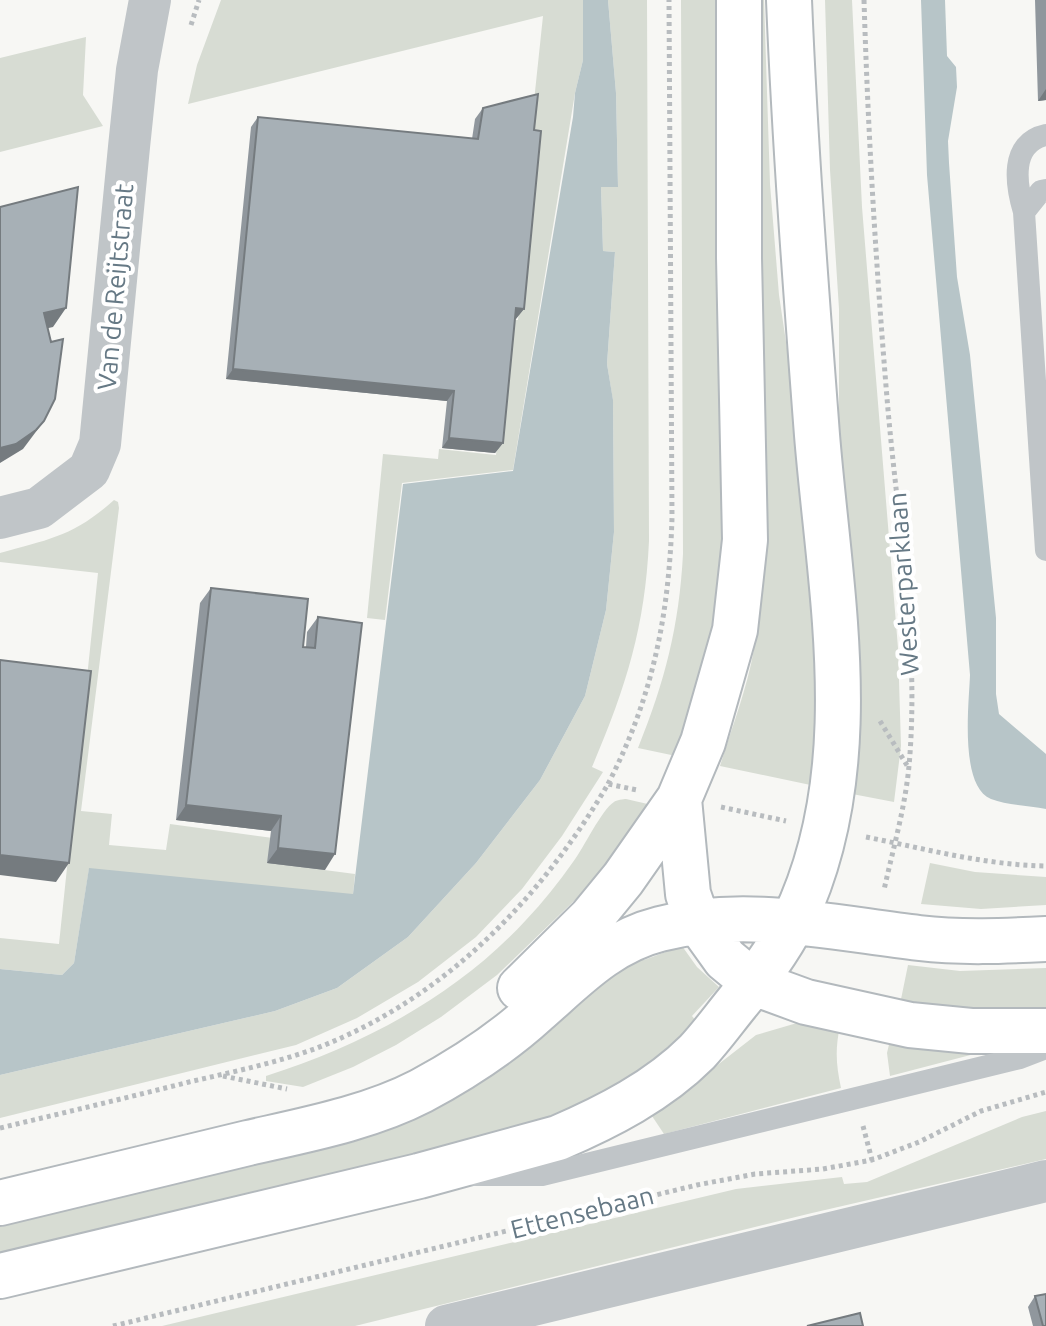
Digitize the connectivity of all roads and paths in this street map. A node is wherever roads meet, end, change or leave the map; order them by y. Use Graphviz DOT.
graph roads {
  1 [pos="150,0"];
  2 [pos="669,0"];
  3 [pos="739,0"];
  4 [pos="789,0"];
  5 [pos="864,0"];
  6 [pos="1046,135"];
  7 [pos="1046,190"];
  8 [pos="1024,212"];
  9 [pos="0,518"];
  10 [pos="1046,550"];
  11 [pos="608,784"];
  12 [pos="679,799"];
  13 [pos="818,853"];
  14 [pos="697,920"];
  15 [pos="793,923"];
  16 [pos="874,932"];
  17 [pos="1046,939"];
  18 [pos="754,983"];
  19 [pos="833,1008"];
  20 [pos="1046,1031"];
  21 [pos="1046,1048"];
  22 [pos="696,1053"];
  23 [pos="1046,1092"];
  24 [pos="856,1099"];
  25 [pos="273,1137"];
  26 [pos="872,1160"];
  27 [pos="419,1176"];
  28 [pos="1046,1181"];
  29 [pos="0,1203"];
  30 [pos="0,1276"];
  31 [pos="113,1326"];
  32 [pos="446,1326"];
  1 -- 9 [label="street, Van de Reijtstraat"];
  2 -- 11 [label="path"];
  3 -- 12 [label="main road"];
  4 -- 13 [label="main road"];
  5 -- 16 [label="path, Westerparklaan"];
  6 -- 8 [label="lane"];
  7 -- 8 [label="lane"];
  8 -- 10 [label="lane"];
  12 -- 14 [label="main road"];
  12 -- 25 [label="main road"];
  13 -- 15 [label="main road"];
  13 -- 16 [label="main road"];
  14 -- 15 [label="main road"];
  14 -- 18 [label="main road"];
  14 -- 25 [label="main road"];
  15 -- 16 [label="main road"];
  15 -- 18 [label="main road, Ettensebaan"];
  16 -- 17 [label="main road"];
  18 -- 19 [label="main road"];
  18 -- 22 [label="main road, Ettensebaan"];
  19 -- 20 [label="main road"];
  19 -- 22 [label="main road"];
  21 -- 24 [label="lane, Ettensebaan"];
  22 -- 27 [label="main road, Ettensebaan"];
  23 -- 26 [label="path, Ettensebaan"];
  24 -- 26 [label="path"];
  24 -- 27 [label="lane, Ettensebaan"];
  25 -- 29 [label="main road"];
  26 -- 31 [label="path, Ettensebaan"];
  27 -- 30 [label="main road, Ettensebaan"];
  28 -- 32 [label="street"];
}
